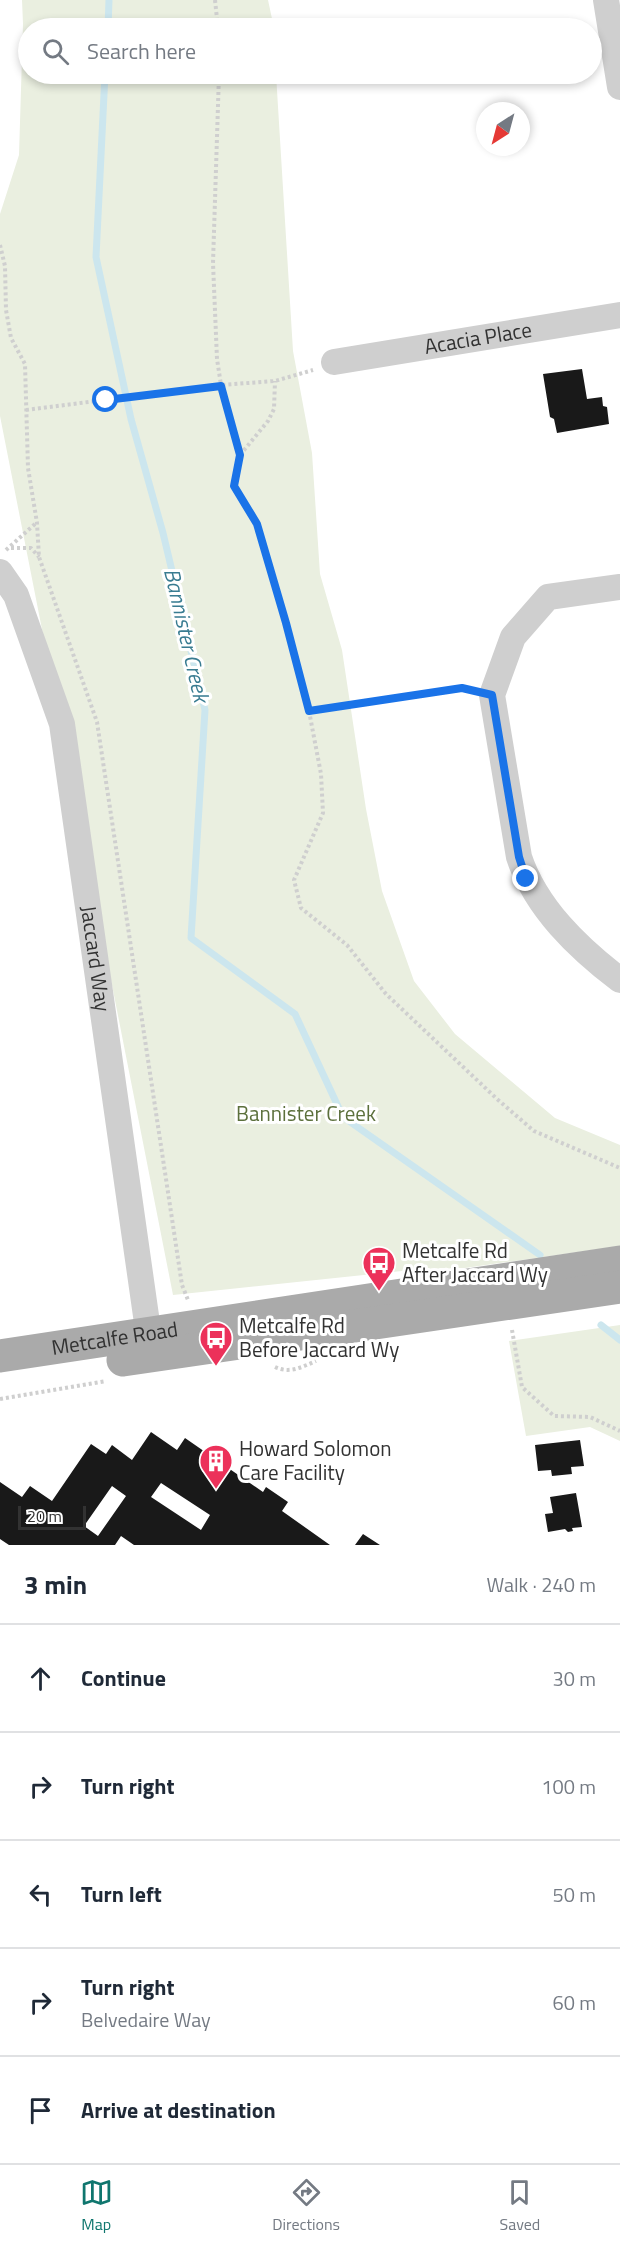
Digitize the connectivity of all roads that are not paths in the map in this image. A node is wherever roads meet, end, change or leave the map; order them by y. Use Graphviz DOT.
graph roads {
  1 [pos="606,0"];
  2 [pos="620,87"];
  3 [pos="620,315"];
  4 [pos="334,362"];
  5 [pos="0,572"];
  6 [pos="620,587"];
  7 [pos="620,980"];
  8 [pos="620,1262"];
  9 [pos="620,1287"];
  10 [pos="150,1345"];
  11 [pos="0,1356"];
  12 [pos="0,1379"];
  1 -- 2 [label="street"];
  3 -- 4 [label="street, Acacia Place"];
  5 -- 10 [label="street, Jaccard Way"];
  6 -- 7 [label="street"];
  8 -- 10 [label="main road, Metcalfe Road"];
  9 -- 10 [label="main road, Metcalfe Road"];
  10 -- 11 [label="main road, Metcalfe Road"];
  10 -- 12 [label="main road, Metcalfe Road"];
}
